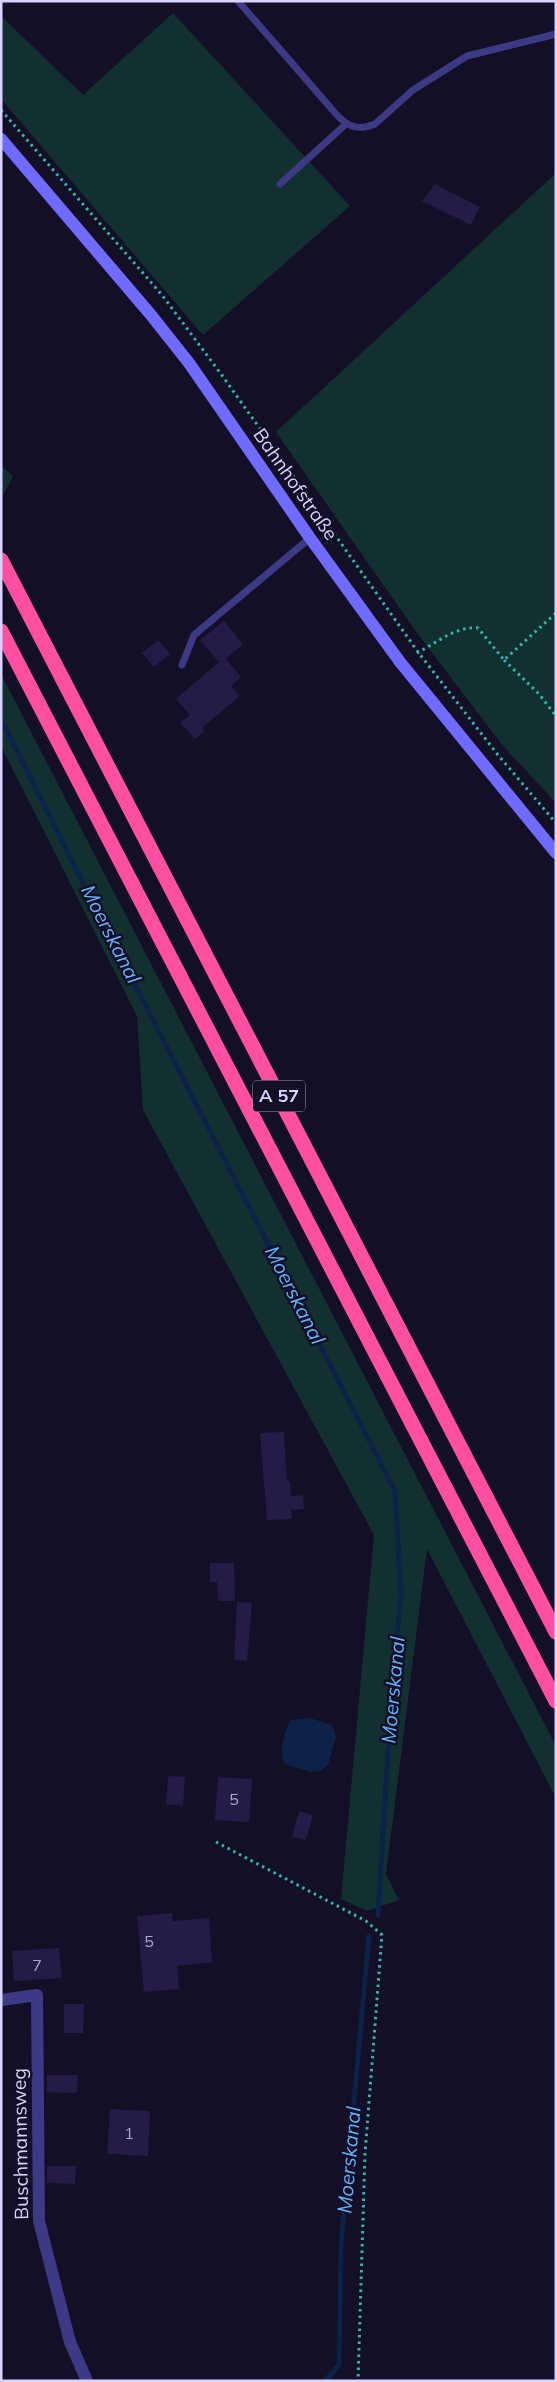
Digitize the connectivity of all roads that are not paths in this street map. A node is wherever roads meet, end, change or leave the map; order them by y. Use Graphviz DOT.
graph roads {
  1 [pos="238,1"];
  2 [pos="556,34"];
  3 [pos="346,124"];
  4 [pos="1,140"];
  5 [pos="280,184"];
  6 [pos="310,538"];
  7 [pos="1,560"];
  8 [pos="1,631"];
  9 [pos="182,665"];
  10 [pos="556,853"];
  11 [pos="556,1632"];
  12 [pos="556,1701"];
  13 [pos="1,2000"];
  14 [pos="87,2381"];
  1 -- 3 [label="lane"];
  2 -- 3 [label="lane"];
  3 -- 5 [label="lane"];
  4 -- 6 [label="main road, Bahnhofstraße"];
  6 -- 9 [label="lane"];
  6 -- 10 [label="main road, Bahnhofstraße"];
  7 -- 11 [label="highway, A 57"];
  8 -- 12 [label="highway, A 57"];
  13 -- 14 [label="street, Buschmannsweg"];
}
